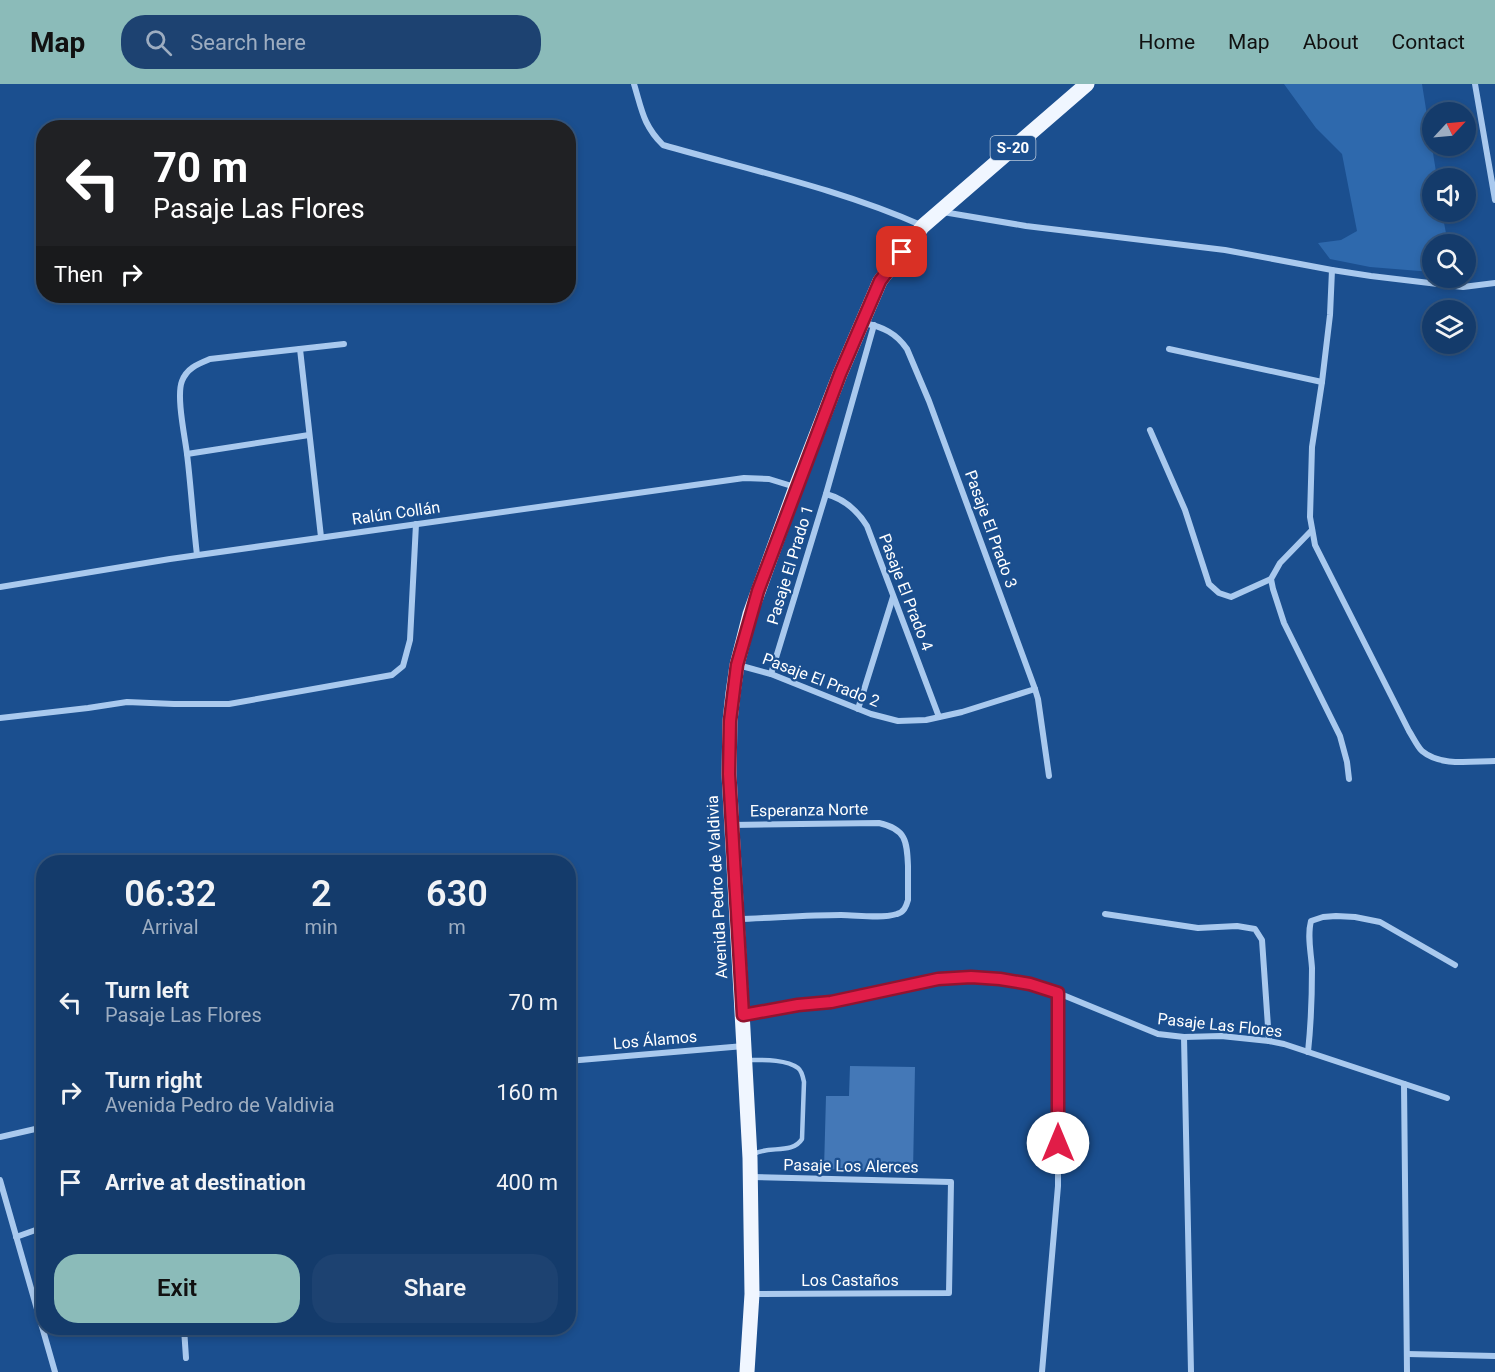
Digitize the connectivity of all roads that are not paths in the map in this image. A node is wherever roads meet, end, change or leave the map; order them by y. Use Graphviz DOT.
graph roads {
  1 [pos="634,84"];
  2 [pos="1087,84"];
  3 [pos="1475,84"];
  4 [pos="1495,200"];
  5 [pos="939,212"];
  6 [pos="924,226"];
  7 [pos="1332,270"];
  8 [pos="1495,283"];
  9 [pos="868,324"];
  10 [pos="344,344"];
  11 [pos="300,349"];
  12 [pos="1169,349"];
  13 [pos="1322,382"];
  14 [pos="1150,430"];
  15 [pos="309,435"];
  16 [pos="187,454"];
  17 [pos="796,487"];
  18 [pos="826,494"];
  19 [pos="416,524"];
  20 [pos="1312,530"];
  21 [pos="321,537"];
  22 [pos="196,555"];
  23 [pos="1271,579"];
  24 [pos="0,587"];
  25 [pos="893,597"];
  26 [pos="737,665"];
  27 [pos="771,674"];
  28 [pos="1035,689"];
  29 [pos="858,709"];
  30 [pos="939,717"];
  31 [pos="0,718"];
  32 [pos="1495,761"];
  33 [pos="1049,776"];
  34 [pos="1349,779"];
  35 [pos="731,825"];
  36 [pos="1105,914"];
  37 [pos="737,919"];
  38 [pos="1455,965"];
  39 [pos="1058,993"];
  40 [pos="743,1015"];
  41 [pos="1184,1037"];
  42 [pos="1269,1041"];
  43 [pos="1308,1052"];
  44 [pos="745,1053"];
  45 [pos="576,1061"];
  46 [pos="1404,1084"];
  47 [pos="1447,1098"];
  48 [pos="36,1129"];
  49 [pos="0,1137"];
  50 [pos="750,1158"];
  51 [pos="750,1177"];
  52 [pos="0,1180"];
  53 [pos="36,1230"];
  54 [pos="16,1237"];
  55 [pos="949,1293"];
  56 [pos="752,1294"];
  57 [pos="36,1306"];
  58 [pos="44,1335"];
  59 [pos="184,1335"];
  60 [pos="1407,1354"];
  61 [pos="1495,1356"];
  62 [pos="186,1358"];
  63 [pos="55,1372"];
  64 [pos="747,1372"];
  65 [pos="1042,1372"];
  66 [pos="1191,1372"];
  67 [pos="1407,1372"];
  1 -- 6 [label="street"];
  2 -- 5 [label="main road, Avenida Pedro de Valdivia / S-20"];
  3 -- 4 [label="street"];
  5 -- 6 [label="main road, Avenida Pedro de Valdivia / S-20"];
  5 -- 7 [label="street"];
  6 -- 9 [label="main road, Avenida Pedro de Valdivia / S-20"];
  7 -- 8 [label="street"];
  7 -- 13 [label="street"];
  9 -- 17 [label="main road, Avenida Pedro de Valdivia / S-20"];
  9 -- 18 [label="street, Pasaje El Prado 1"];
  9 -- 28 [label="street, Pasaje El Prado 3"];
  10 -- 11 [label="street"];
  11 -- 15 [label="street"];
  11 -- 16 [label="street"];
  12 -- 13 [label="street"];
  13 -- 20 [label="street"];
  14 -- 23 [label="street"];
  15 -- 16 [label="street"];
  15 -- 21 [label="street"];
  16 -- 22 [label="street"];
  17 -- 19 [label="street, Ralún Collán"];
  17 -- 26 [label="main road, Avenida Pedro de Valdivia / S-20"];
  18 -- 25 [label="street, Pasaje El Prado 4"];
  18 -- 27 [label="street, Pasaje El Prado 1"];
  19 -- 21 [label="street, Ralún Collán"];
  19 -- 31 [label="street"];
  20 -- 23 [label="street"];
  20 -- 32 [label="street"];
  21 -- 22 [label="street, Ralún Collán"];
  22 -- 24 [label="street, Ralún Collán"];
  23 -- 34 [label="street"];
  25 -- 29 [label="street"];
  25 -- 30 [label="street, Pasaje El Prado 4"];
  26 -- 27 [label="street, Pasaje El Prado 2"];
  26 -- 35 [label="main road, Avenida Pedro de Valdivia / S-20"];
  27 -- 29 [label="street, Pasaje El Prado 2"];
  28 -- 30 [label="street, Pasaje El Prado 2"];
  28 -- 33 [label="street, Pasaje El Prado 3"];
  29 -- 30 [label="street, Pasaje El Prado 2"];
  35 -- 37 [label="main road, Avenida Pedro de Valdivia / S-20"];
  35 -- 37 [label="street, Esperanza Norte"];
  36 -- 42 [label="street"];
  37 -- 40 [label="main road, Avenida Pedro de Valdivia / S-20"];
  38 -- 43 [label="street"];
  39 -- 40 [label="street, Pasaje Las Flores"];
  39 -- 41 [label="street, Pasaje Las Flores"];
  39 -- 65 [label="street"];
  40 -- 44 [label="main road, Avenida Pedro de Valdivia"];
  41 -- 42 [label="street, Pasaje Las Flores"];
  41 -- 66 [label="street"];
  42 -- 43 [label="street, Pasaje Las Flores"];
  43 -- 46 [label="street, Pasaje Las Flores"];
  44 -- 45 [label="street, Los Álamos"];
  44 -- 50 [label="main road, Avenida Pedro de Valdivia"];
  44 -- 50 [label="lane"];
  46 -- 47 [label="street, Pasaje Las Flores"];
  46 -- 60 [label="street"];
  48 -- 49 [label="street"];
  50 -- 51 [label="main road, Avenida Pedro de Valdivia"];
  51 -- 55 [label="street, Pasaje Los Alerces"];
  51 -- 56 [label="main road, Avenida Pedro de Valdivia"];
  52 -- 54 [label="street"];
  53 -- 54 [label="street"];
  54 -- 57 [label="street"];
  55 -- 56 [label="street, Los Castaños"];
  56 -- 64 [label="main road, Avenida Pedro de Valdivia"];
  58 -- 63 [label="street"];
  59 -- 62 [label="street"];
  60 -- 61 [label="street"];
  60 -- 67 [label="street"];
}
